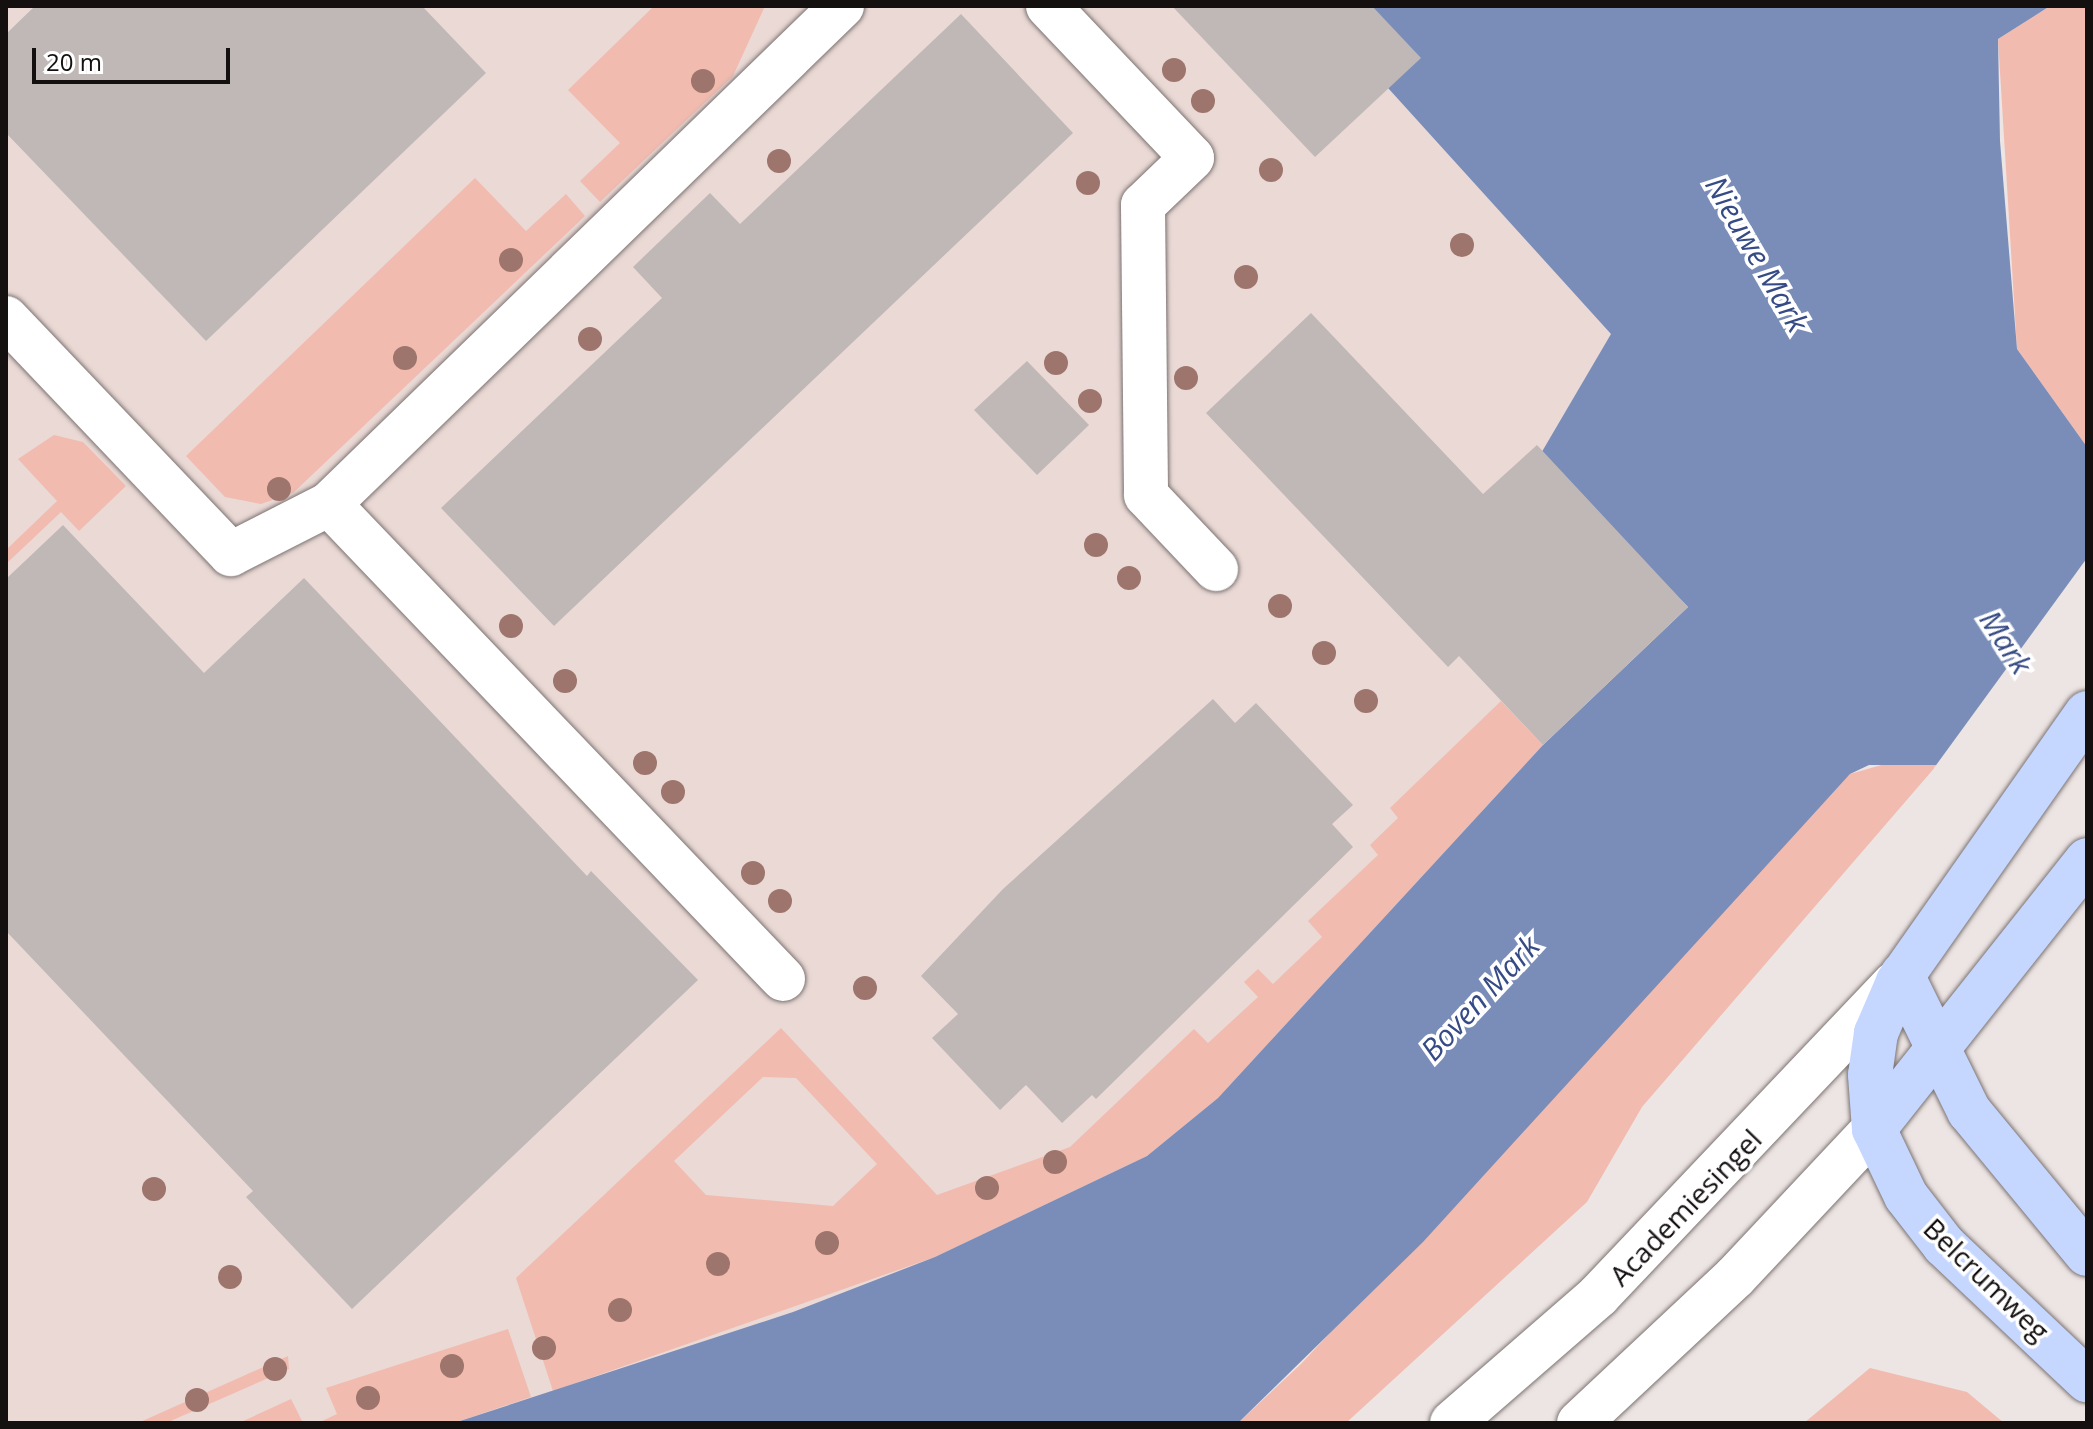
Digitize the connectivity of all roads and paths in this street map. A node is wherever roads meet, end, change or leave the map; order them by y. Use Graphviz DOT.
graph roads {
  1 [pos="1048,6"];
  2 [pos="826,14"];
  3 [pos="6,318"];
  4 [pos="329,504"];
  5 [pos="1216,569"];
  6 [pos="2087,713"];
  7 [pos="2087,860"];
  8 [pos="1902,975"];
  9 [pos="783,979"];
  10 [pos="1937,1057"];
  11 [pos="1874,1129"];
  12 [pos="2087,1254"];
  13 [pos="2087,1380"];
  14 [pos="1452,1423"];
  15 [pos="1579,1423"];
  1 -- 5 [label="street"];
  2 -- 4 [label="street"];
  3 -- 4 [label="street"];
  4 -- 9 [label="street"];
  6 -- 8 [label="main road, Academiesingel"];
  7 -- 10 [label="main road"];
  8 -- 10 [label="main road"];
  8 -- 11 [label="main road, Academiesingel"];
  8 -- 14 [label="street, Academiesingel"];
  10 -- 11 [label="main road"];
  10 -- 12 [label="main road"];
  11 -- 13 [label="main road, Belcrumweg"];
  11 -- 15 [label="street"];
}
